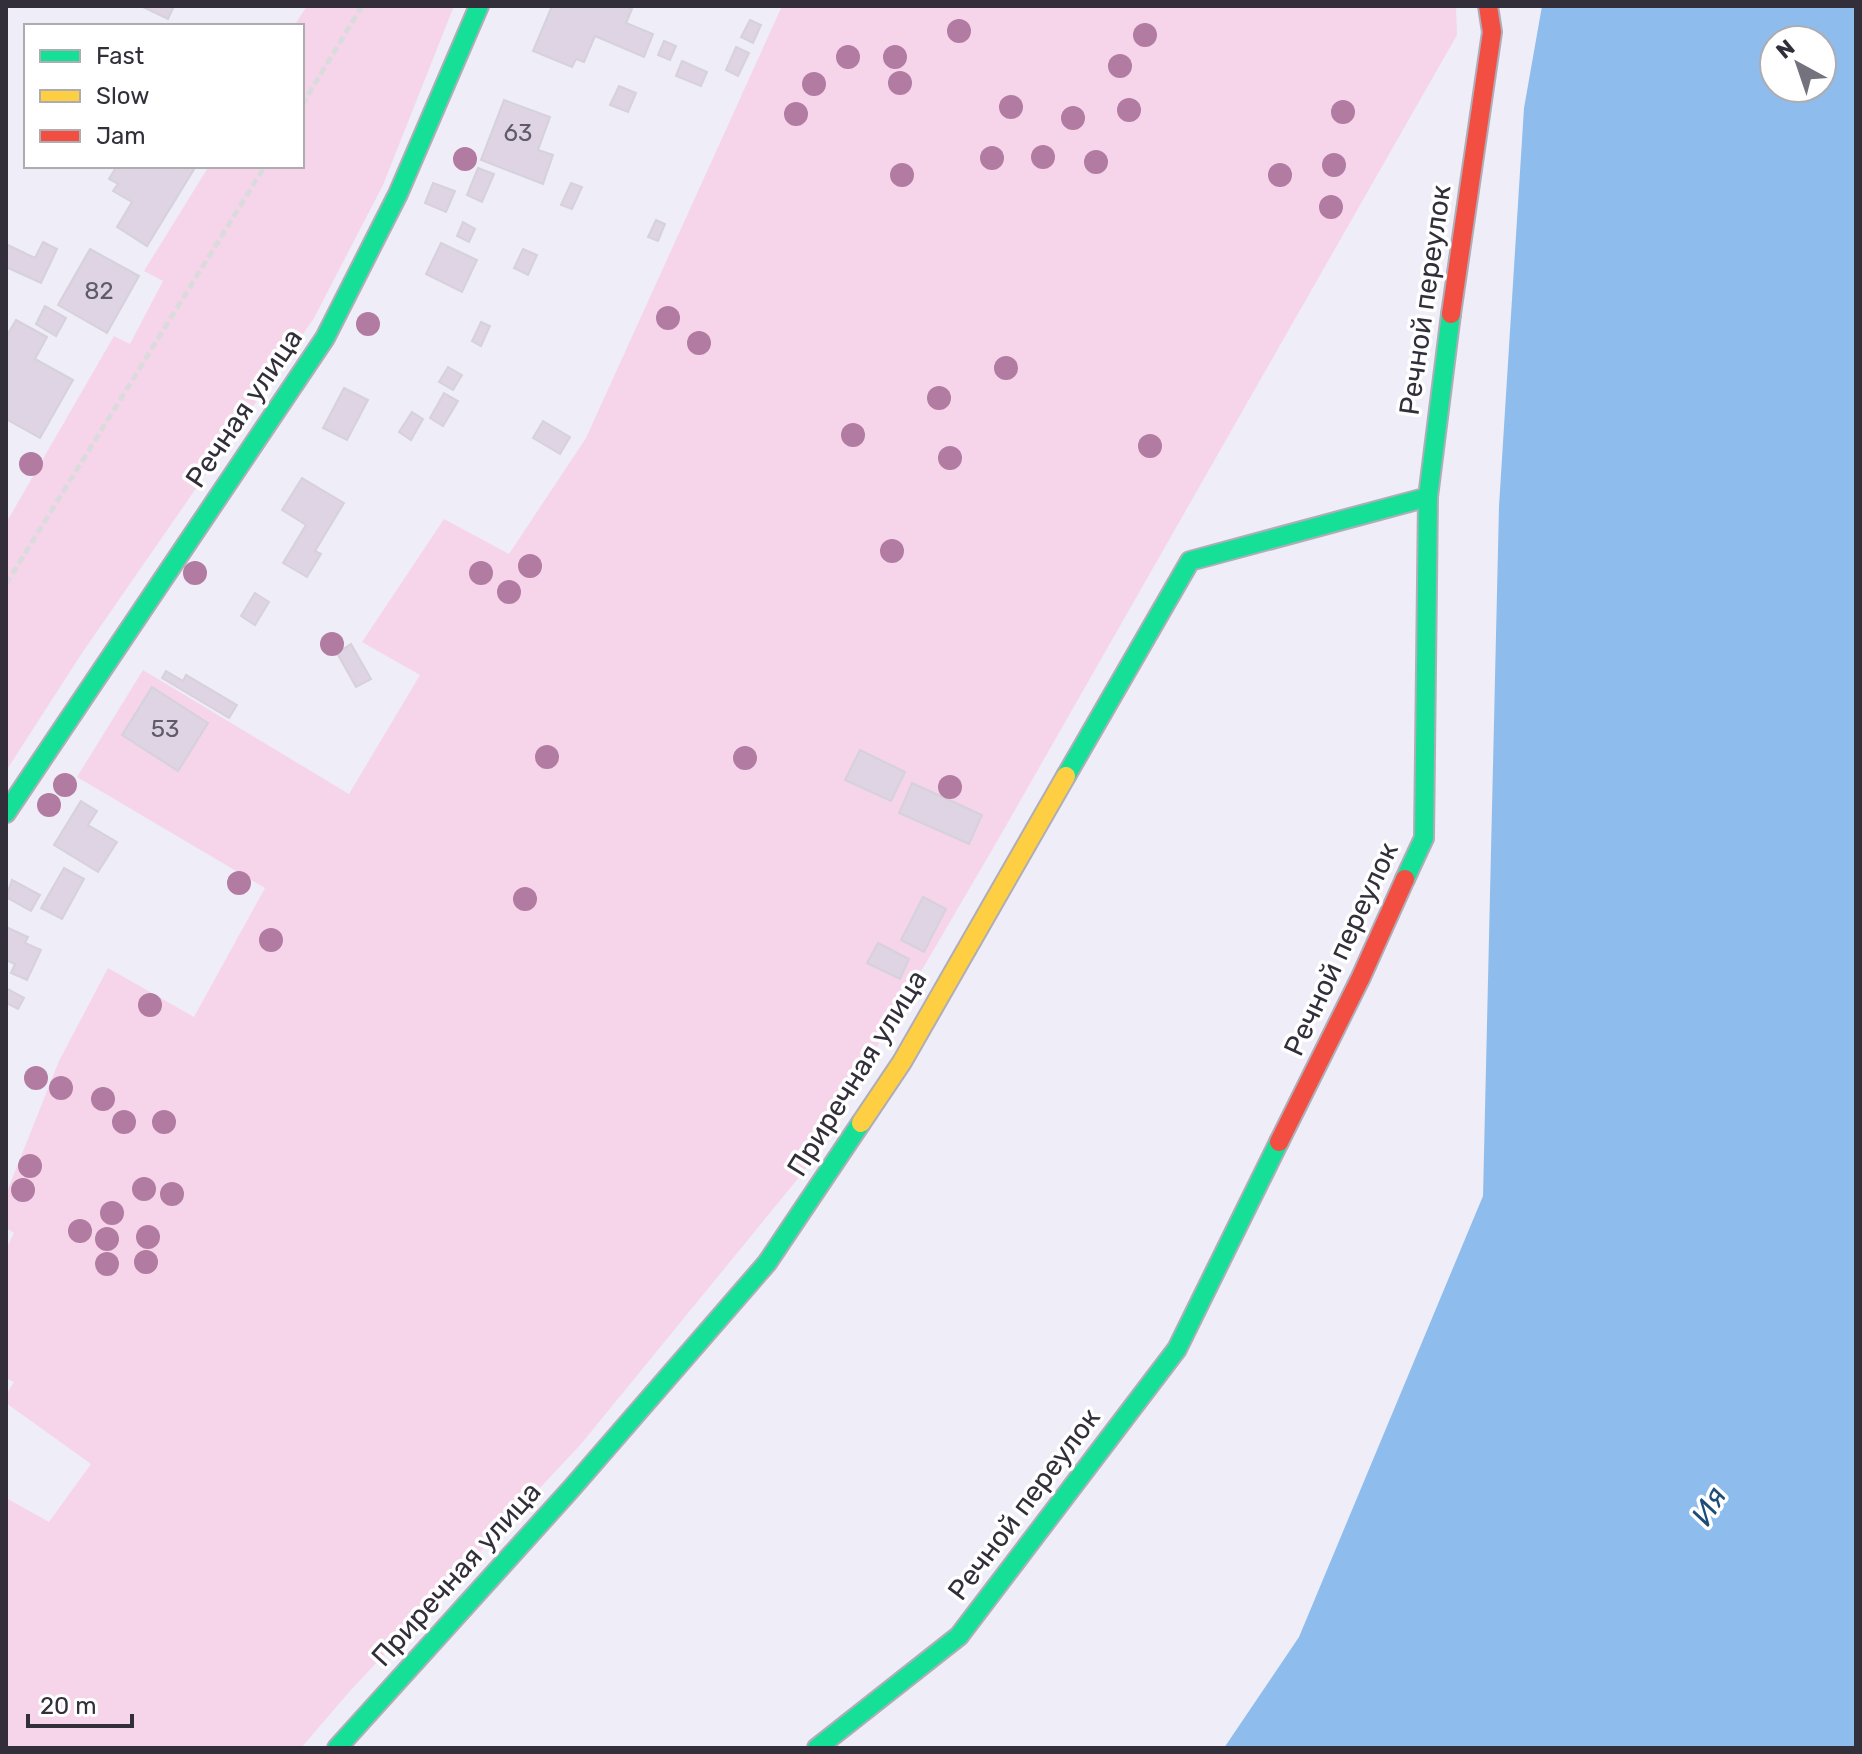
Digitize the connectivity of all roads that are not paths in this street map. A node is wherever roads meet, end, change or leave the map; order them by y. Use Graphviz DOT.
graph roads {
  1 [pos="479,6"];
  2 [pos="1488,6"];
  3 [pos="1428,497"];
  4 [pos="6,813"];
  5 [pos="337,1748"];
  6 [pos="817,1748"];
  1 -- 4 [label="street, Речная улица"];
  2 -- 3 [label="street, Речной переулок"];
  3 -- 5 [label="street, Приречная улица"];
  3 -- 6 [label="street, Речной переулок"];
}
